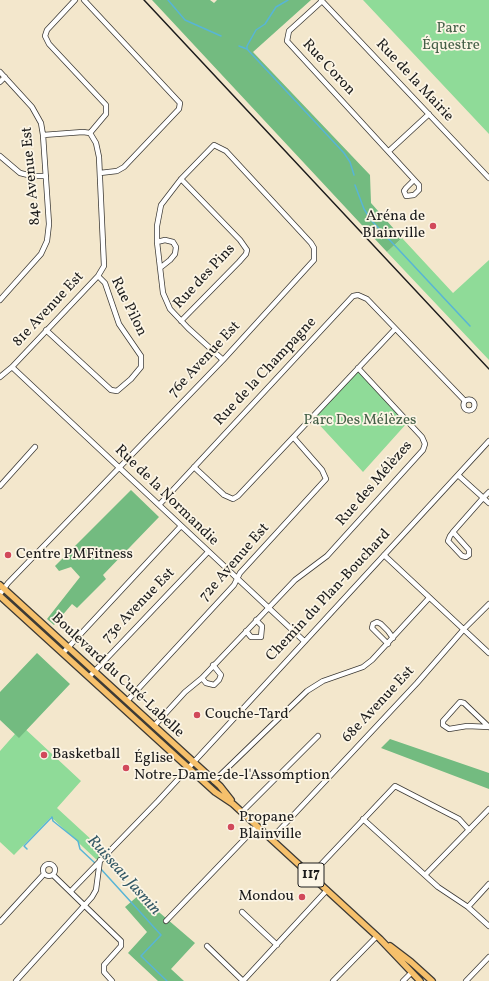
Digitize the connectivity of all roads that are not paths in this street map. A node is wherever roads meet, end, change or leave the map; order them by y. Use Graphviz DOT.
graph roads {
  1 [pos="75,0"];
  2 [pos="84,0"];
  3 [pos="322,1"];
  4 [pos="0,72"];
  5 [pos="5,77"];
  6 [pos="0,82"];
  7 [pos="429,114"];
  8 [pos="90,133"];
  9 [pos="43,135"];
  10 [pos="389,152"];
  11 [pos="0,156"];
  12 [pos="100,173"];
  13 [pos="46,176"];
  14 [pos="489,178"];
  15 [pos="181,179"];
  16 [pos="414,180"];
  17 [pos="157,242"];
  18 [pos="160,268"];
  19 [pos="98,276"];
  20 [pos="0,300"];
  21 [pos="181,321"];
  22 [pos="394,329"];
  23 [pos="46,330"];
  24 [pos="223,360"];
  25 [pos="12,367"];
  26 [pos="358,368"];
  27 [pos="0,377"];
  28 [pos="465,401"];
  29 [pos="294,438"];
  30 [pos="489,441"];
  31 [pos="35,447"];
  32 [pos="194,467"];
  33 [pos="120,468"];
  34 [pos="458,475"];
  35 [pos="0,486"];
  36 [pos="489,492"];
  37 [pos="483,498"];
  38 [pos="489,503"];
  39 [pos="158,505"];
  40 [pos="181,526"];
  41 [pos="453,532"];
  42 [pos="208,552"];
  43 [pos="384,555"];
  44 [pos="238,579"];
  45 [pos="2,586"];
  46 [pos="0,595"];
  47 [pos="429,598"];
  48 [pos="489,604"];
  49 [pos="268,608"];
  50 [pos="256,620"];
  51 [pos="464,629"];
  52 [pos="246,631"];
  53 [pos="393,638"];
  54 [pos="304,641"];
  55 [pos="388,644"];
  56 [pos="68,647"];
  57 [pos="62,653"];
  58 [pos="489,653"];
  59 [pos="213,665"];
  60 [pos="94,671"];
  61 [pos="89,677"];
  62 [pos="202,678"];
  63 [pos="127,701"];
  64 [pos="154,726"];
  65 [pos="489,727"];
  66 [pos="318,736"];
  67 [pos="193,762"];
  68 [pos="188,768"];
  69 [pos="214,781"];
  70 [pos="233,804"];
  71 [pos="489,809"];
  72 [pos="242,812"];
  73 [pos="363,819"];
  74 [pos="257,826"];
  75 [pos="469,830"];
  76 [pos="271,839"];
  77 [pos="100,860"];
  78 [pos="44,874"];
  79 [pos="426,874"];
  80 [pos="54,875"];
  81 [pos="311,875"];
  82 [pos="489,884"];
  83 [pos="327,890"];
  84 [pos="71,891"];
  85 [pos="85,905"];
  86 [pos="468,907"];
  87 [pos="242,912"];
  88 [pos="166,921"];
  89 [pos="0,922"];
  90 [pos="489,926"];
  91 [pos="378,937"];
  92 [pos="277,945"];
  93 [pos="207,946"];
  94 [pos="489,957"];
  95 [pos="411,973"];
  96 [pos="16,981"];
  97 [pos="112,981"];
  98 [pos="243,981"];
  99 [pos="333,981"];
  100 [pos="403,981"];
  101 [pos="420,981"];
  102 [pos="432,981"];
  103 [pos="466,981"];
  1 -- 8 [label="street"];
  2 -- 12 [label="street"];
  3 -- 7 [label="street, Rue de la Mairie"];
  3 -- 10 [label="street, Rue Coron"];
  4 -- 5 [label="street, 84e Avenue Est"];
  5 -- 6 [label="street"];
  5 -- 9 [label="street, 84e Avenue Est"];
  7 -- 10 [label="street"];
  7 -- 14 [label="street, Rue de la Mairie"];
  8 -- 9 [label="street"];
  8 -- 12 [label="street, Rue Pilon"];
  9 -- 13 [label="street, 84e Avenue Est"];
  10 -- 16 [label="street, Rue Coron"];
  11 -- 13 [label="street"];
  12 -- 19 [label="street, Rue Pilon"];
  13 -- 20 [label="street, 84e Avenue Est"];
  15 -- 17 [label="street"];
  15 -- 21 [label="street, Rue des Pins"];
  15 -- 24 [label="street, 76e Avenue Est"];
  17 -- 18 [label="street"];
  17 -- 18 [label="street"];
  18 -- 21 [label="street"];
  19 -- 23 [label="street, 81e Avenue Est"];
  19 -- 23 [label="street, Rue Pilon"];
  21 -- 24 [label="street"];
  22 -- 26 [label="street"];
  22 -- 28 [label="street"];
  22 -- 32 [label="street, Rue de la Champagne"];
  23 -- 25 [label="street, 81e Avenue Est"];
  24 -- 33 [label="street, 76e Avenue Est"];
  25 -- 27 [label="street, 81e Avenue Est"];
  25 -- 33 [label="street, Rue de la Normandie"];
  26 -- 29 [label="street"];
  26 -- 49 [label="street, Rue des Mélèzes"];
  29 -- 32 [label="street"];
  29 -- 44 [label="street, 72e Avenue Est"];
  30 -- 34 [label="street, Chemin du Plan-Bouchard"];
  31 -- 35 [label="street"];
  32 -- 39 [label="street, Rue de la Champagne"];
  33 -- 39 [label="street, Rue de la Normandie"];
  33 -- 45 [label="street, 76e Avenue Est"];
  34 -- 37 [label="street"];
  34 -- 43 [label="street, Chemin du Plan-Bouchard"];
  36 -- 37 [label="street"];
  37 -- 38 [label="street"];
  37 -- 41 [label="street"];
  39 -- 40 [label="street, Rue de la Normandie"];
  40 -- 42 [label="street, Rue de la Normandie"];
  40 -- 56 [label="street"];
  41 -- 41 [label="street"];
  42 -- 44 [label="street, Rue de la Normandie"];
  42 -- 60 [label="street, 73e Avenue Est"];
  43 -- 47 [label="street"];
  43 -- 54 [label="street, Chemin du Plan-Bouchard"];
  44 -- 49 [label="street, Rue de la Normandie"];
  44 -- 63 [label="street, 72e Avenue Est"];
  45 -- 46 [label="street, 76e Avenue Est"];
  45 -- 56 [label="main road, Boulevard du Curé-Labelle / 117"];
  46 -- 57 [label="main road, Boulevard du Curé-Labelle / 117"];
  47 -- 51 [label="street"];
  47 -- 53 [label="street"];
  48 -- 51 [label="street, 68e Avenue Est"];
  49 -- 50 [label="street, Rue des Mélèzes"];
  49 -- 54 [label="street, Rue de la Normandie"];
  50 -- 52 [label="street, Rue des Mélèzes"];
  50 -- 52 [label="street"];
  51 -- 58 [label="street"];
  51 -- 76 [label="street, 68e Avenue Est"];
  52 -- 59 [label="street, Rue des Mélèzes"];
  53 -- 55 [label="street"];
  53 -- 55 [label="street"];
  54 -- 67 [label="street, Chemin du Plan-Bouchard"];
  55 -- 69 [label="street"];
  56 -- 57 [label="street"];
  56 -- 60 [label="main road, Boulevard du Curé-Labelle / 117"];
  57 -- 61 [label="main road, Boulevard du Curé-Labelle / 117"];
  59 -- 62 [label="street, Rue des Mélèzes"];
  59 -- 62 [label="street"];
  60 -- 61 [label="street, 73e Avenue Est"];
  60 -- 63 [label="main road, Boulevard du Curé-Labelle / 117"];
  61 -- 68 [label="main road, Boulevard du Curé-Labelle / 117"];
  62 -- 64 [label="street, Rue des Mélèzes"];
  63 -- 64 [label="main road, Boulevard du Curé-Labelle / 117"];
  64 -- 67 [label="main road, Boulevard du Curé-Labelle / 117"];
  65 -- 65 [label="street"];
  66 -- 72 [label="street"];
  67 -- 68 [label="street, Chemin du Plan-Bouchard"];
  67 -- 69 [label="main road, Boulevard du Curé-Labelle / 117"];
  68 -- 70 [label="main road, Boulevard du Curé-Labelle / 117"];
  68 -- 77 [label="street, Chemin du Plan-Bouchard"];
  69 -- 70 [label="main road, Boulevard du Curé-Labelle / 117"];
  70 -- 72 [label="main road, Boulevard du Curé-Labelle / 117"];
  71 -- 75 [label="street"];
  72 -- 74 [label="main road, Boulevard du Curé-Labelle / 117"];
  73 -- 75 [label="street"];
  73 -- 79 [label="street"];
  73 -- 81 [label="street"];
  74 -- 76 [label="main road, Boulevard du Curé-Labelle / 117"];
  74 -- 88 [label="street"];
  75 -- 79 [label="street"];
  76 -- 81 [label="main road, Boulevard du Curé-Labelle / 117"];
  77 -- 84 [label="street, Chemin du Plan-Bouchard"];
  77 -- 85 [label="street"];
  78 -- 80 [label="street"];
  78 -- 80 [label="street"];
  78 -- 89 [label="street"];
  79 -- 86 [label="street"];
  80 -- 84 [label="street"];
  81 -- 83 [label="main road, Boulevard du Curé-Labelle / 117"];
  82 -- 86 [label="street"];
  83 -- 91 [label="main road, Boulevard du Curé-Labelle / 117"];
  83 -- 92 [label="street"];
  84 -- 85 [label="street"];
  85 -- 96 [label="street"];
  85 -- 97 [label="street"];
  86 -- 90 [label="street"];
  87 -- 92 [label="street"];
  91 -- 95 [label="main road, Boulevard du Curé-Labelle / 117"];
  91 -- 99 [label="street"];
  91 -- 102 [label="main road, Boulevard du Curé-Labelle / 117"];
  92 -- 98 [label="street"];
  93 -- 98 [label="street"];
  94 -- 103 [label="street"];
  95 -- 100 [label="street"];
  95 -- 101 [label="main road, Boulevard du Curé-Labelle / 117"];
}
